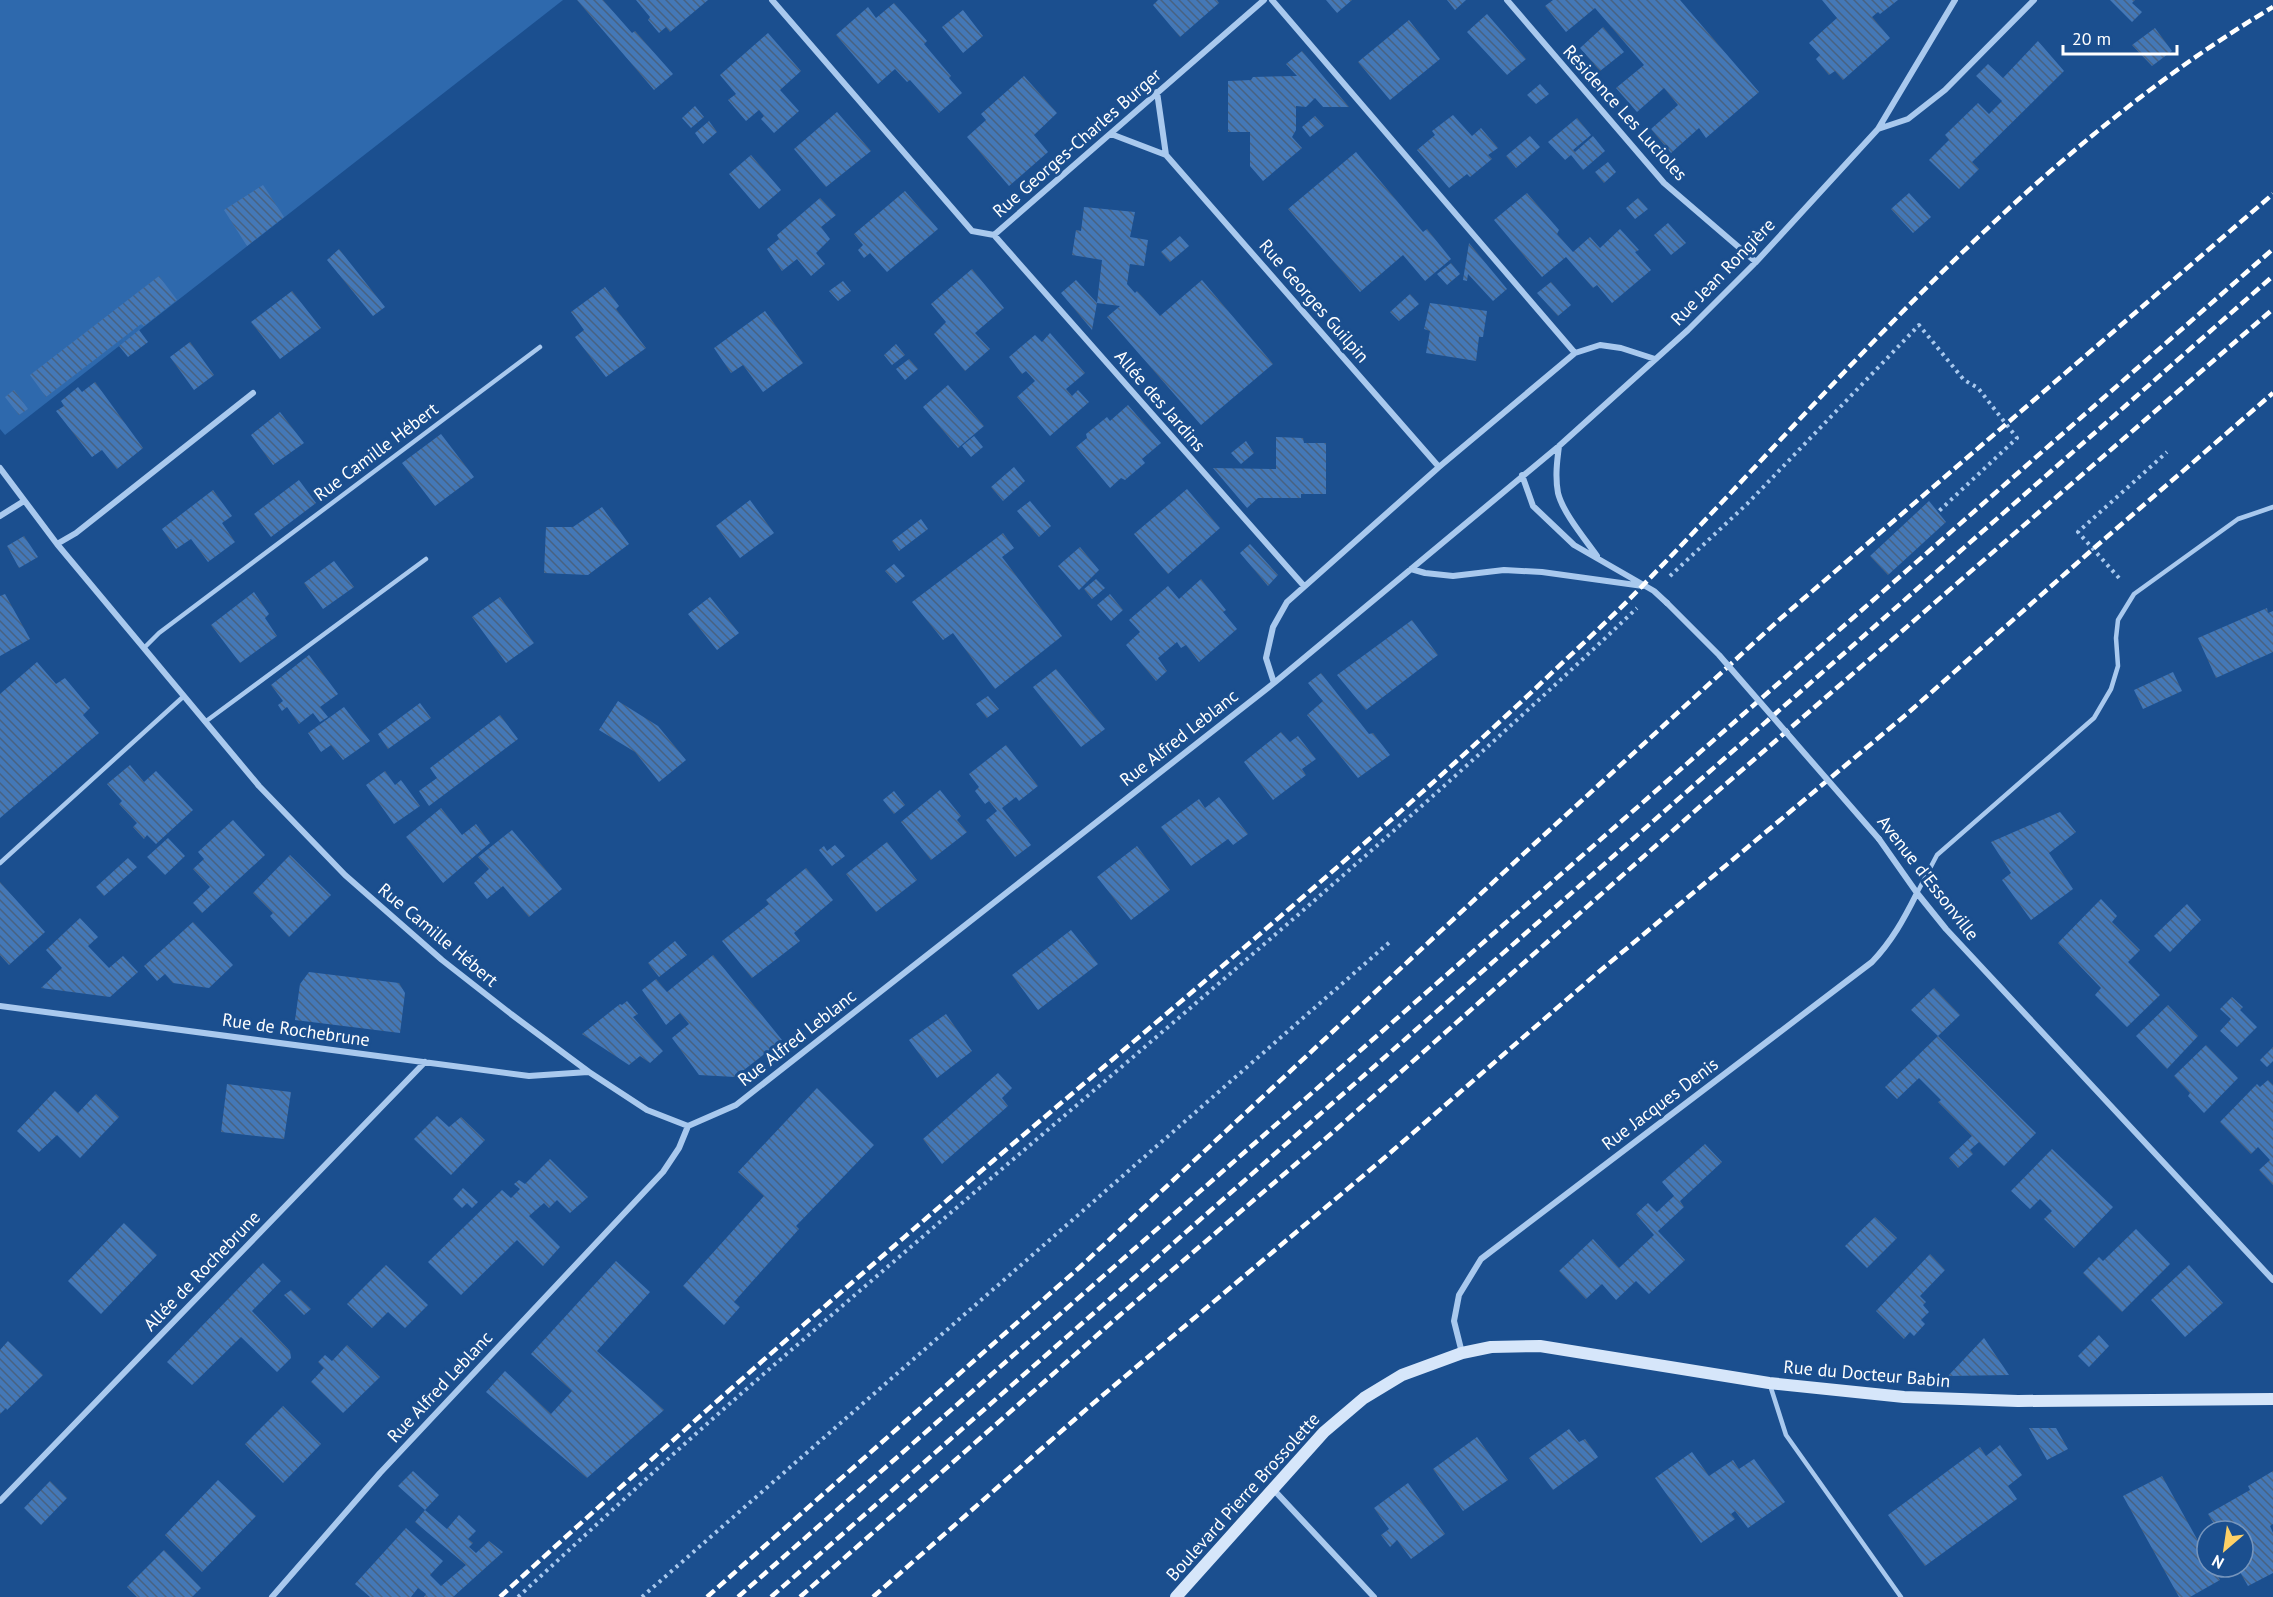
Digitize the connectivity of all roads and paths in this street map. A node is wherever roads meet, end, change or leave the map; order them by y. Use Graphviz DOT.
graph roads {
  1 [pos="772,0"];
  2 [pos="1264,0"];
  3 [pos="1272,0"];
  4 [pos="1507,0"];
  5 [pos="1955,0"];
  6 [pos="2034,0"];
  7 [pos="1157,92"];
  8 [pos="1878,129"];
  9 [pos="1111,134"];
  10 [pos="1166,155"];
  11 [pos="994,235"];
  12 [pos="1756,262"];
  13 [pos="540,347"];
  14 [pos="1575,353"];
  15 [pos="1655,359"];
  16 [pos="253,393"];
  17 [pos="1559,446"];
  18 [pos="2167,452"];
  19 [pos="1439,467"];
  20 [pos="0,468"];
  21 [pos="1522,475"];
  22 [pos="24,501"];
  23 [pos="2273,507"];
  24 [pos="1938,512"];
  25 [pos="0,516"];
  26 [pos="1465,522"];
  27 [pos="57,544"];
  28 [pos="426,559"];
  29 [pos="1599,559"];
  30 [pos="1411,569"];
  31 [pos="1304,586"];
  32 [pos="1643,586"];
  33 [pos="1654,591"];
  34 [pos="2133,594"];
  35 [pos="145,647"];
  36 [pos="1274,683"];
  37 [pos="184,696"];
  38 [pos="205,722"];
  39 [pos="0,863"];
  40 [pos="1917,893"];
  41 [pos="1392,940"];
  42 [pos="0,1006"];
  43 [pos="425,1062"];
  44 [pos="589,1072"];
  45 [pos="688,1126"];
  46 [pos="2273,1280"];
  47 [pos="1462,1353"];
  48 [pos="1769,1383"];
  49 [pos="2273,1399"];
  50 [pos="1273,1489"];
  51 [pos="0,1501"];
  52 [pos="272,1597"];
  53 [pos="518,1597"];
  54 [pos="642,1597"];
  55 [pos="1176,1597"];
  56 [pos="1374,1597"];
  57 [pos="1901,1597"];
  1 -- 11 [label="street, Rue Georges-Charles Burger"];
  2 -- 7 [label="street, Rue Georges-Charles Burger"];
  3 -- 14 [label="street"];
  4 -- 12 [label="street, Résidence Les Lucioles"];
  5 -- 8 [label="street, Rue Jean Rongière"];
  6 -- 8 [label="street"];
  7 -- 9 [label="street, Rue Georges-Charles Burger"];
  7 -- 10 [label="street"];
  8 -- 12 [label="street, Rue Jean Rongière"];
  9 -- 10 [label="street, Rue Georges Guilpin"];
  9 -- 11 [label="street, Rue Georges-Charles Burger"];
  10 -- 19 [label="street, Rue Georges Guilpin"];
  11 -- 31 [label="street, Allée des Jardins"];
  12 -- 15 [label="street, Rue Jean Rongière"];
  13 -- 35 [label="lane, Rue Camille Hébert"];
  14 -- 15 [label="street"];
  14 -- 19 [label="street"];
  15 -- 17 [label="street, Rue Jean Rongière"];
  16 -- 27 [label="street"];
  17 -- 21 [label="street, Rue Jean Rongière"];
  17 -- 29 [label="street, Avenue d'Essonville"];
  18 -- 34 [label="path"];
  19 -- 31 [label="street"];
  20 -- 22 [label="street, Rue Camille Hébert"];
  21 -- 26 [label="street, Rue Jean Rongière"];
  21 -- 29 [label="street, Avenue d'Essonville"];
  22 -- 25 [label="street"];
  22 -- 27 [label="street, Rue Camille Hébert"];
  23 -- 34 [label="lane"];
  24 -- 33 [label="path"];
  26 -- 30 [label="street, Rue Alfred Leblanc"];
  27 -- 35 [label="street, Rue Camille Hébert"];
  28 -- 38 [label="lane"];
  29 -- 32 [label="street, Avenue d'Essonville"];
  30 -- 32 [label="street"];
  30 -- 36 [label="street, Rue Alfred Leblanc"];
  31 -- 36 [label="street"];
  32 -- 33 [label="street, Avenue d'Essonville"];
  33 -- 40 [label="street, Avenue d'Essonville, bridge"];
  33 -- 53 [label="path"];
  34 -- 40 [label="lane"];
  35 -- 37 [label="street, Rue Camille Hébert"];
  36 -- 45 [label="street, Rue Alfred Leblanc"];
  37 -- 38 [label="street, Rue Camille Hébert"];
  37 -- 39 [label="lane"];
  38 -- 44 [label="street, Rue Camille Hébert"];
  40 -- 46 [label="street, Avenue d'Essonville"];
  40 -- 47 [label="street, Rue Jacques Denis"];
  41 -- 54 [label="path"];
  42 -- 43 [label="street, Rue de Rochebrune"];
  43 -- 44 [label="street, Rue de Rochebrune"];
  43 -- 51 [label="street, Allée de Rochebrune"];
  44 -- 45 [label="street, Rue Camille Hébert"];
  45 -- 52 [label="street, Rue Alfred Leblanc"];
  47 -- 48 [label="main road, Rue du Docteur Babin"];
  47 -- 50 [label="main road, Boulevard Pierre Brossolette"];
  48 -- 49 [label="main road, Rue du Docteur Babin"];
  48 -- 57 [label="lane"];
  50 -- 55 [label="main road, Boulevard Pierre Brossolette"];
  50 -- 56 [label="street"];
}
